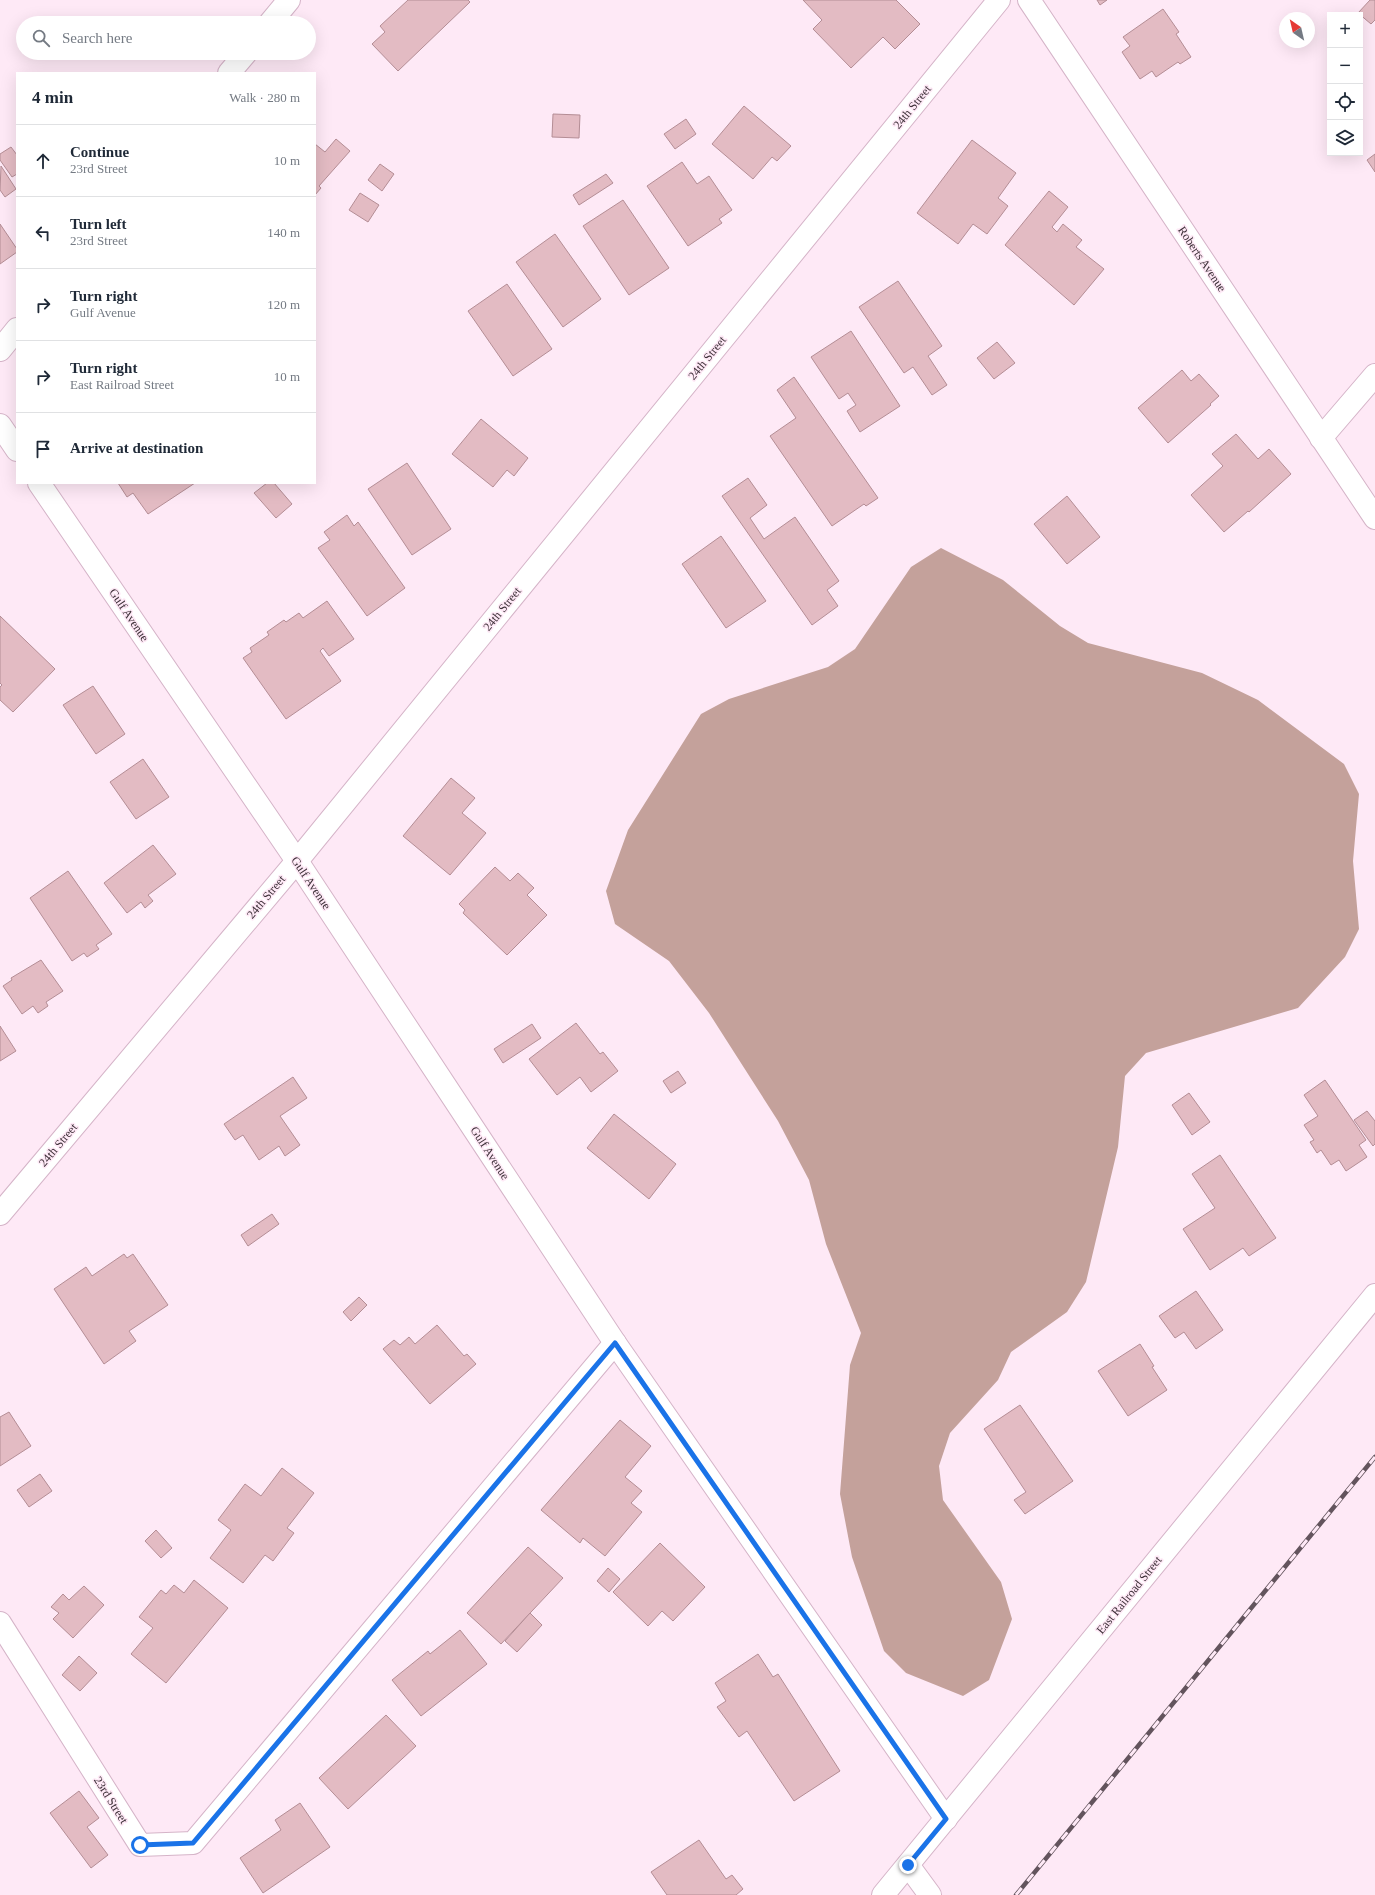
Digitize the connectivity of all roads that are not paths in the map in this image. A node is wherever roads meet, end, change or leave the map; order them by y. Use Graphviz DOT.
graph roads {
  1 [pos="289,0"];
  2 [pos="999,0"];
  3 [pos="1029,0"];
  4 [pos="276,16"];
  5 [pos="240,60"];
  6 [pos="230,72"];
  7 [pos="16,330"];
  8 [pos="0,350"];
  9 [pos="1375,375"];
  10 [pos="0,425"];
  11 [pos="1321,438"];
  12 [pos="16,449"];
  13 [pos="40,484"];
  14 [pos="1375,518"];
  15 [pos="296,860"];
  16 [pos="0,1214"];
  17 [pos="1375,1296"];
  18 [pos="615,1343"];
  19 [pos="0,1622"];
  20 [pos="946,1819"];
  21 [pos="908,1865"];
  22 [pos="883,1895"];
  23 [pos="930,1895"];
  1 -- 4 [label="street"];
  2 -- 15 [label="street, 24th Street"];
  3 -- 11 [label="street, Roberts Avenue"];
  5 -- 6 [label="street"];
  7 -- 8 [label="street"];
  9 -- 11 [label="street"];
  10 -- 12 [label="street"];
  11 -- 14 [label="street, Roberts Avenue"];
  13 -- 15 [label="street, Gulf Avenue"];
  15 -- 16 [label="street, 24th Street"];
  15 -- 18 [label="street, Gulf Avenue"];
  17 -- 20 [label="street, East Railroad Street"];
  18 -- 19 [label="street, 23rd Street"];
  18 -- 20 [label="street, Gulf Avenue"];
  20 -- 21 [label="street, East Railroad Street"];
  21 -- 22 [label="street, East Railroad Street"];
  21 -- 23 [label="street"];
}
